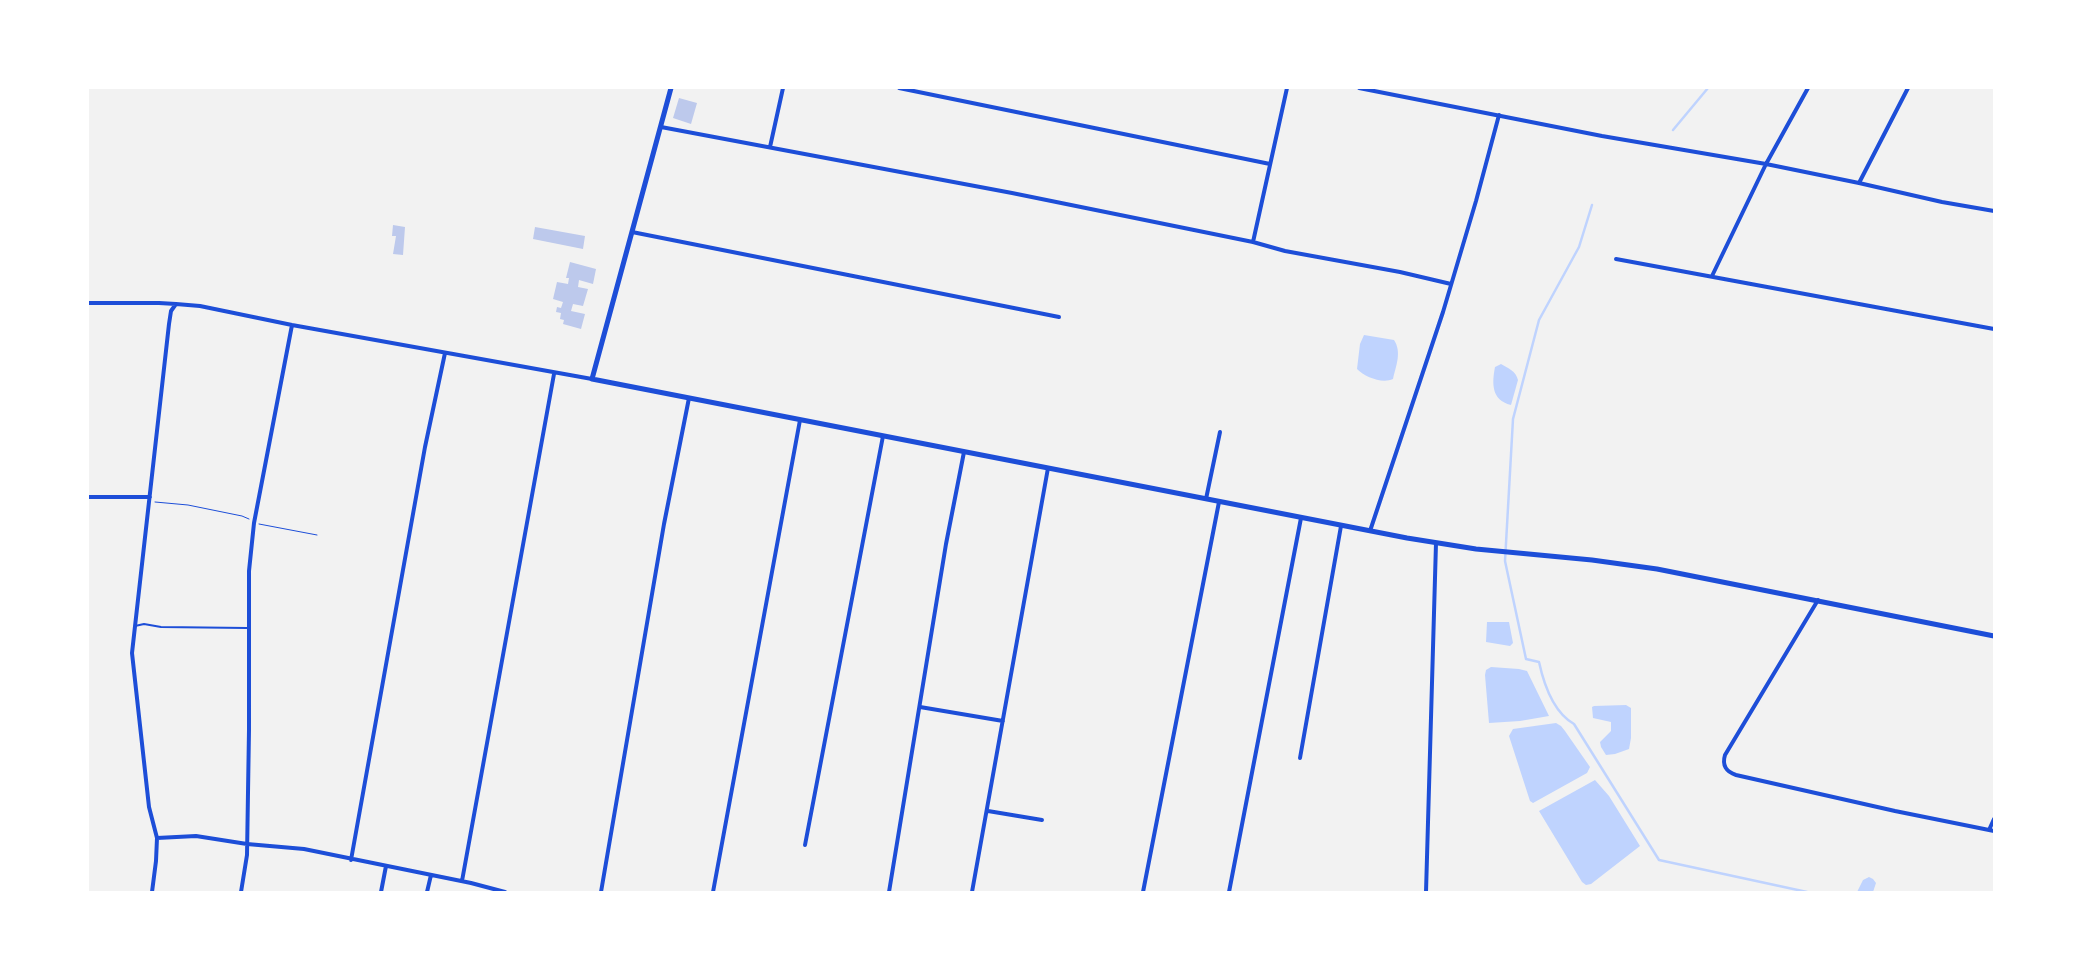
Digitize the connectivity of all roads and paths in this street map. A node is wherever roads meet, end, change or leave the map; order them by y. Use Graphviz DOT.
graph roads {
  1 [pos="671,88"];
  2 [pos="783,88"];
  3 [pos="899,88"];
  4 [pos="1287,88"];
  5 [pos="1359,88"];
  6 [pos="1808,88"];
  7 [pos="1908,88"];
  8 [pos="1498,116"];
  9 [pos="660,127"];
  10 [pos="770,147"];
  11 [pos="1270,164"];
  12 [pos="1766,164"];
  13 [pos="1859,183"];
  14 [pos="1994,211"];
  15 [pos="632,232"];
  16 [pos="1253,242"];
  17 [pos="1616,259"];
  18 [pos="1712,276"];
  19 [pos="1451,284"];
  20 [pos="88,303"];
  21 [pos="176,304"];
  22 [pos="1059,317"];
  23 [pos="292,325"];
  24 [pos="1994,330"];
  25 [pos="445,353"];
  26 [pos="554,374"];
  27 [pos="592,379"];
  28 [pos="689,398"];
  29 [pos="800,420"];
  30 [pos="1220,432"];
  31 [pos="883,436"];
  32 [pos="964,452"];
  33 [pos="1048,468"];
  34 [pos="88,497"];
  35 [pos="149,499"];
  36 [pos="1206,499"];
  37 [pos="1218,502"];
  38 [pos="1301,518"];
  39 [pos="254,523"];
  40 [pos="1341,526"];
  41 [pos="1370,531"];
  42 [pos="317,535"];
  43 [pos="1436,543"];
  44 [pos="1818,600"];
  45 [pos="134,626"];
  46 [pos="250,628"];
  47 [pos="1994,636"];
  48 [pos="920,707"];
  49 [pos="1003,721"];
  50 [pos="1300,758"];
  51 [pos="988,811"];
  52 [pos="1994,819"];
  53 [pos="1042,820"];
  54 [pos="1989,830"];
  55 [pos="1994,831"];
  56 [pos="156,838"];
  57 [pos="247,844"];
  58 [pos="805,845"];
  59 [pos="351,860"];
  60 [pos="386,866"];
  61 [pos="431,875"];
  62 [pos="462,881"];
  63 [pos="152,892"];
  64 [pos="242,892"];
  65 [pos="381,892"];
  66 [pos="427,892"];
  67 [pos="505,892"];
  68 [pos="602,892"];
  69 [pos="714,892"];
  70 [pos="889,892"];
  71 [pos="972,892"];
  72 [pos="1143,892"];
  73 [pos="1229,892"];
  74 [pos="1426,892"];
  1 -- 9 [label="street"];
  2 -- 10 [label="street"];
  3 -- 11 [label="street"];
  4 -- 11 [label="street"];
  5 -- 8 [label="street"];
  6 -- 12 [label="street"];
  7 -- 13 [label="street"];
  8 -- 12 [label="street"];
  8 -- 19 [label="street"];
  9 -- 10 [label="street"];
  9 -- 15 [label="street"];
  10 -- 16 [label="street"];
  11 -- 16 [label="street"];
  12 -- 13 [label="street"];
  12 -- 18 [label="street"];
  13 -- 14 [label="street"];
  15 -- 22 [label="street"];
  15 -- 27 [label="street"];
  16 -- 19 [label="street"];
  17 -- 18 [label="street"];
  18 -- 24 [label="street"];
  19 -- 41 [label="street"];
  20 -- 21 [label="street"];
  21 -- 23 [label="street"];
  21 -- 35 [label="street"];
  23 -- 25 [label="street"];
  23 -- 39 [label="street"];
  25 -- 26 [label="street"];
  25 -- 59 [label="street"];
  26 -- 27 [label="street"];
  26 -- 62 [label="street"];
  27 -- 28 [label="street"];
  28 -- 29 [label="street"];
  28 -- 68 [label="street"];
  29 -- 31 [label="street"];
  29 -- 69 [label="street"];
  30 -- 36 [label="street"];
  31 -- 32 [label="street"];
  31 -- 58 [label="street"];
  32 -- 33 [label="street"];
  32 -- 48 [label="street"];
  33 -- 36 [label="street"];
  33 -- 49 [label="street"];
  34 -- 35 [label="street"];
  35 -- 39 [label="path"];
  35 -- 45 [label="street"];
  36 -- 37 [label="street"];
  37 -- 38 [label="street"];
  37 -- 72 [label="street"];
  38 -- 40 [label="street"];
  38 -- 73 [label="street"];
  39 -- 42 [label="path"];
  39 -- 46 [label="street"];
  40 -- 41 [label="street"];
  40 -- 50 [label="street"];
  41 -- 43 [label="street"];
  43 -- 44 [label="street"];
  43 -- 74 [label="street"];
  44 -- 47 [label="street"];
  44 -- 54 [label="street"];
  45 -- 46 [label="lane"];
  45 -- 56 [label="street"];
  46 -- 57 [label="street"];
  48 -- 49 [label="street"];
  48 -- 70 [label="street"];
  49 -- 51 [label="street"];
  51 -- 53 [label="street"];
  51 -- 71 [label="street"];
  52 -- 54 [label="street"];
  54 -- 55 [label="street"];
  56 -- 57 [label="street"];
  56 -- 63 [label="street"];
  57 -- 59 [label="street"];
  57 -- 64 [label="street"];
  59 -- 60 [label="street"];
  60 -- 61 [label="street"];
  60 -- 65 [label="street"];
  61 -- 62 [label="street"];
  61 -- 66 [label="street"];
  62 -- 67 [label="street"];
}
